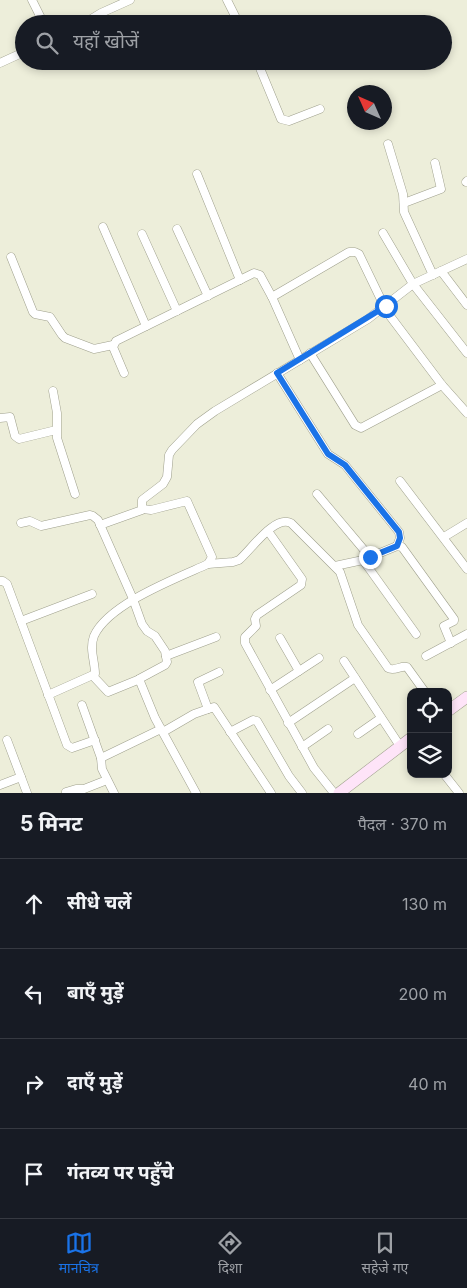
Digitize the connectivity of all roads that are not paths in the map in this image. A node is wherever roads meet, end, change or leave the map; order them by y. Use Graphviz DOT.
graph roads {
  1 [pos="32,0"];
  2 [pos="130,0"];
  3 [pos="227,0"];
  4 [pos="40,15"];
  5 [pos="98,15"];
  6 [pos="234,15"];
  7 [pos="15,55"];
  8 [pos="1,60"];
  9 [pos="261,70"];
  10 [pos="320,109"];
  11 [pos="388,144"];
  12 [pos="435,163"];
  13 [pos="197,174"];
  14 [pos="404,204"];
  15 [pos="103,227"];
  16 [pos="177,229"];
  17 [pos="383,233"];
  18 [pos="142,234"];
  19 [pos="11,257"];
  20 [pos="467,259"];
  21 [pos="441,271"];
  22 [pos="432,275"];
  23 [pos="240,280"];
  24 [pos="413,284"];
  25 [pos="208,296"];
  26 [pos="272,296"];
  27 [pos="467,305"];
  28 [pos="386,306"];
  29 [pos="178,311"];
  30 [pos="146,326"];
  31 [pos="113,345"];
  32 [pos="310,353"];
  33 [pos="467,353"];
  34 [pos="300,360"];
  35 [pos="124,373"];
  36 [pos="277,373"];
  37 [pos="442,385"];
  38 [pos="53,391"];
  39 [pos="467,413"];
  40 [pos="0,418"];
  41 [pos="56,430"];
  42 [pos="400,481"];
  43 [pos="76,494"];
  44 [pos="317,494"];
  45 [pos="143,508"];
  46 [pos="21,523"];
  47 [pos="467,523"];
  48 [pos="100,526"];
  49 [pos="268,531"];
  50 [pos="444,537"];
  51 [pos="397,546"];
  52 [pos="367,558"];
  53 [pos="208,564"];
  54 [pos="335,566"];
  55 [pos="467,569"];
  56 [pos="0,581"];
  57 [pos="92,594"];
  58 [pos="133,599"];
  59 [pos="21,621"];
  60 [pos="416,634"];
  61 [pos="467,634"];
  62 [pos="216,637"];
  63 [pos="280,638"];
  64 [pos="451,643"];
  65 [pos="166,656"];
  66 [pos="426,656"];
  67 [pos="320,658"];
  68 [pos="344,661"];
  69 [pos="299,671"];
  70 [pos="218,672"];
  71 [pos="93,676"];
  72 [pos="355,678"];
  73 [pos="140,679"];
  74 [pos="422,688"];
  75 [pos="270,690"];
  76 [pos="48,695"];
  77 [pos="467,697"];
  78 [pos="82,705"];
  79 [pos="452,708"];
  80 [pos="208,709"];
  81 [pos="381,718"];
  82 [pos="288,723"];
  83 [pos="328,729"];
  84 [pos="162,731"];
  85 [pos="230,732"];
  86 [pos="358,734"];
  87 [pos="7,740"];
  88 [pos="95,740"];
  89 [pos="407,741"];
  90 [pos="400,746"];
  91 [pos="302,747"];
  92 [pos="101,758"];
  93 [pos="21,777"];
  94 [pos="447,778"];
  95 [pos="107,780"];
  96 [pos="0,785"];
  97 [pos="66,792"];
  98 [pos="26,793"];
  99 [pos="114,793"];
  100 [pos="196,793"];
  101 [pos="271,793"];
  102 [pos="302,793"];
  103 [pos="334,793"];
  104 [pos="339,793"];
  105 [pos="459,793"];
  1 -- 4 [label="street"];
  2 -- 5 [label="street"];
  3 -- 6 [label="street"];
  7 -- 8 [label="street"];
  9 -- 10 [label="street"];
  11 -- 14 [label="street"];
  12 -- 14 [label="street"];
  13 -- 23 [label="street"];
  14 -- 22 [label="street"];
  15 -- 30 [label="street"];
  16 -- 25 [label="street"];
  17 -- 24 [label="street"];
  18 -- 29 [label="street"];
  19 -- 31 [label="street"];
  20 -- 21 [label="street"];
  21 -- 22 [label="street"];
  21 -- 27 [label="street"];
  22 -- 24 [label="street"];
  23 -- 25 [label="street"];
  23 -- 26 [label="street"];
  24 -- 28 [label="street"];
  24 -- 33 [label="street"];
  25 -- 29 [label="street"];
  26 -- 28 [label="street"];
  26 -- 34 [label="street"];
  28 -- 32 [label="street"];
  28 -- 37 [label="street"];
  29 -- 30 [label="street"];
  30 -- 31 [label="street"];
  31 -- 35 [label="street"];
  32 -- 34 [label="street"];
  32 -- 37 [label="street"];
  34 -- 36 [label="street"];
  36 -- 45 [label="street"];
  36 -- 51 [label="street"];
  37 -- 39 [label="street"];
  38 -- 41 [label="street"];
  40 -- 41 [label="street"];
  41 -- 43 [label="street"];
  42 -- 50 [label="street"];
  44 -- 52 [label="street"];
  45 -- 48 [label="street"];
  45 -- 53 [label="street"];
  46 -- 48 [label="street"];
  47 -- 50 [label="street"];
  48 -- 58 [label="street"];
  49 -- 53 [label="street"];
  49 -- 54 [label="street"];
  49 -- 75 [label="street"];
  50 -- 55 [label="street"];
  51 -- 52 [label="street"];
  51 -- 64 [label="street"];
  52 -- 54 [label="street"];
  52 -- 60 [label="street"];
  53 -- 58 [label="street"];
  54 -- 74 [label="street"];
  56 -- 59 [label="street"];
  57 -- 59 [label="street"];
  58 -- 65 [label="street"];
  58 -- 71 [label="street"];
  59 -- 76 [label="street"];
  61 -- 64 [label="street"];
  62 -- 65 [label="street"];
  63 -- 69 [label="street"];
  64 -- 66 [label="street"];
  65 -- 73 [label="street"];
  67 -- 69 [label="street"];
  68 -- 72 [label="street"];
  69 -- 75 [label="street"];
  70 -- 80 [label="street"];
  71 -- 73 [label="street"];
  71 -- 76 [label="street"];
  72 -- 81 [label="street"];
  72 -- 82 [label="street"];
  73 -- 84 [label="street"];
  75 -- 82 [label="street"];
  76 -- 88 [label="street"];
  77 -- 79 [label="street"];
  78 -- 88 [label="street"];
  80 -- 84 [label="street"];
  80 -- 85 [label="street"];
  81 -- 86 [label="street"];
  81 -- 90 [label="street"];
  82 -- 91 [label="street"];
  83 -- 91 [label="street"];
  84 -- 92 [label="street"];
  84 -- 100 [label="street"];
  85 -- 101 [label="street"];
  85 -- 102 [label="street"];
  87 -- 93 [label="street"];
  88 -- 92 [label="street"];
  89 -- 90 [label="street"];
  90 -- 104 [label="street"];
  91 -- 103 [label="street"];
  92 -- 95 [label="street"];
  93 -- 96 [label="street"];
  93 -- 98 [label="street"];
  94 -- 105 [label="street"];
  95 -- 97 [label="street"];
  95 -- 99 [label="street"];
}
